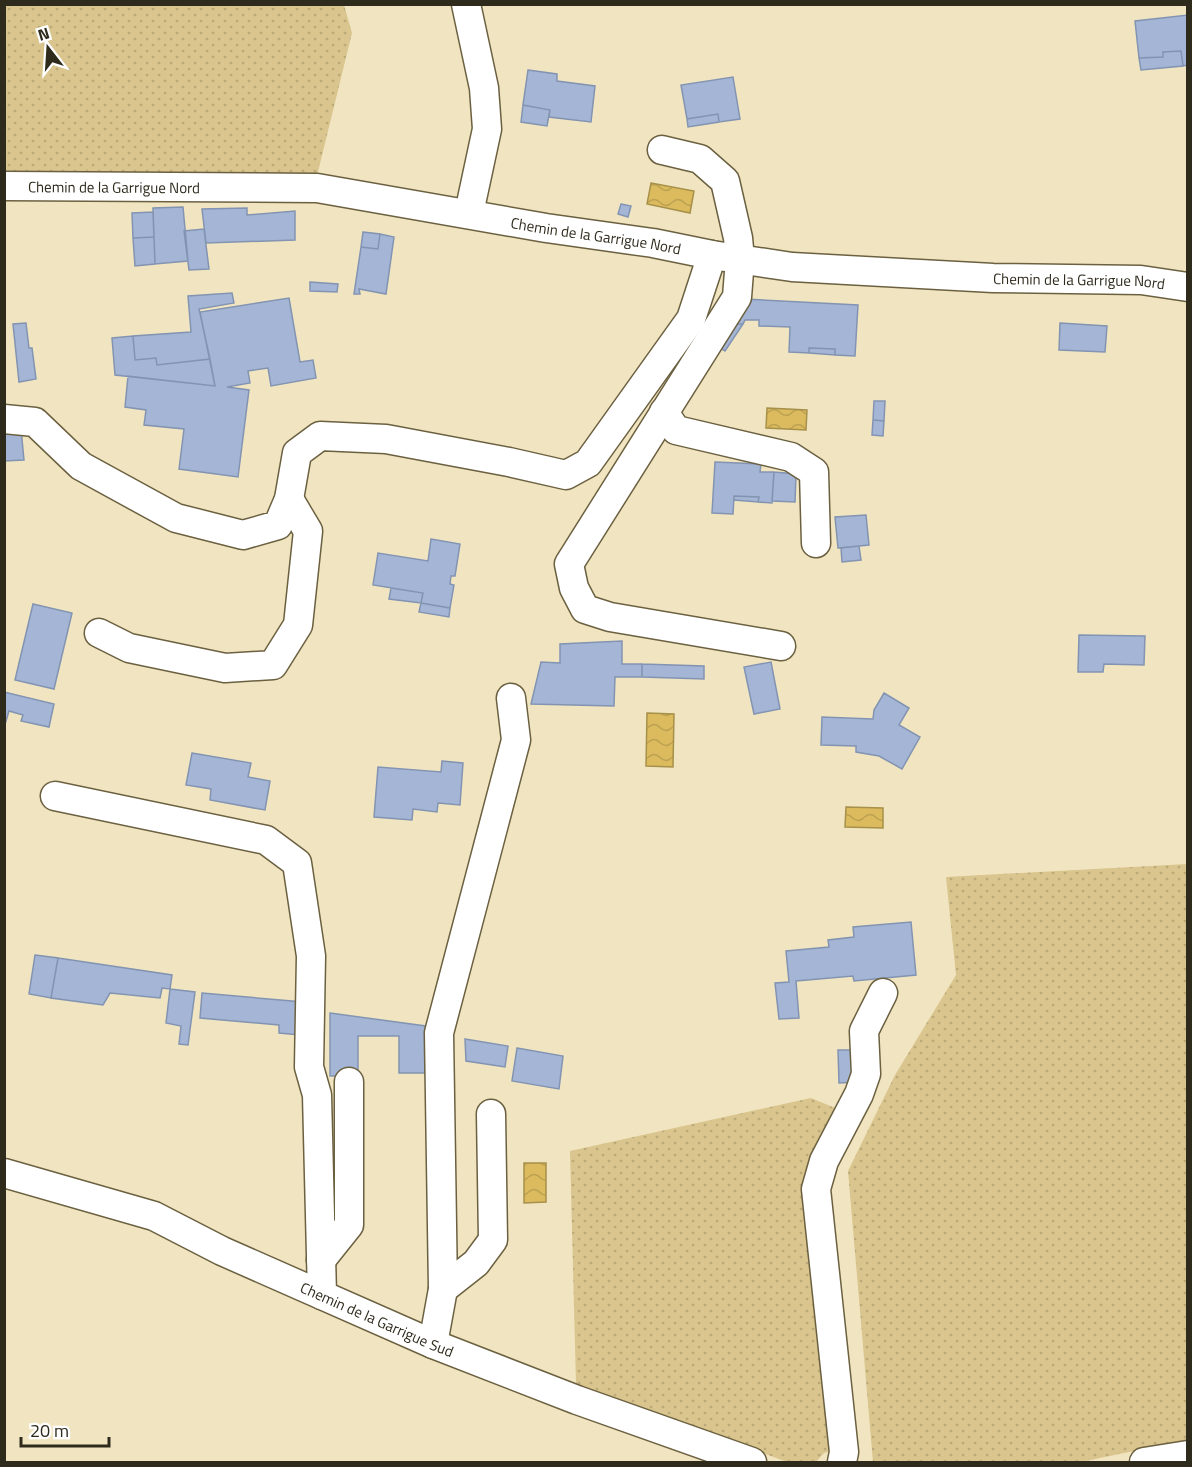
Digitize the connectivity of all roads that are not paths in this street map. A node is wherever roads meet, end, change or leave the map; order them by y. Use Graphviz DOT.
graph roads {
  1 [pos="466,4"];
  2 [pos="662,150"];
  3 [pos="4,186"];
  4 [pos="469,213"];
  5 [pos="712,255"];
  6 [pos="740,259"];
  7 [pos="1188,287"];
  8 [pos="664,412"];
  9 [pos="4,419"];
  10 [pos="289,499"];
  11 [pos="816,543"];
  12 [pos="99,633"];
  13 [pos="781,646"];
  14 [pos="511,698"];
  15 [pos="55,796"];
  16 [pos="883,993"];
  17 [pos="349,1082"];
  18 [pos="491,1114"];
  19 [pos="4,1173"];
  20 [pos="321,1260"];
  21 [pos="443,1289"];
  22 [pos="322,1295"];
  23 [pos="433,1344"];
  24 [pos="1188,1455"];
  25 [pos="753,1462"];
  26 [pos="842,1462"];
  27 [pos="1144,1462"];
  1 -- 4 [label="street"];
  2 -- 6 [label="street"];
  3 -- 4 [label="street, Chemin de la Garrigue Nord"];
  4 -- 5 [label="street, Chemin de la Garrigue Nord"];
  5 -- 6 [label="street, Chemin de la Garrigue Nord"];
  5 -- 10 [label="street"];
  6 -- 7 [label="street, Chemin de la Garrigue Nord"];
  6 -- 8 [label="street"];
  8 -- 11 [label="street"];
  8 -- 13 [label="street"];
  9 -- 10 [label="street"];
  10 -- 12 [label="street"];
  14 -- 21 [label="street"];
  15 -- 20 [label="street"];
  16 -- 26 [label="street"];
  17 -- 20 [label="street"];
  18 -- 21 [label="street"];
  19 -- 22 [label="street, Chemin de la Garrigue Sud"];
  20 -- 22 [label="street"];
  21 -- 23 [label="street"];
  22 -- 23 [label="street, Chemin de la Garrigue Sud"];
  23 -- 25 [label="street, Chemin de la Garrigue Sud"];
  24 -- 27 [label="street"];
}
